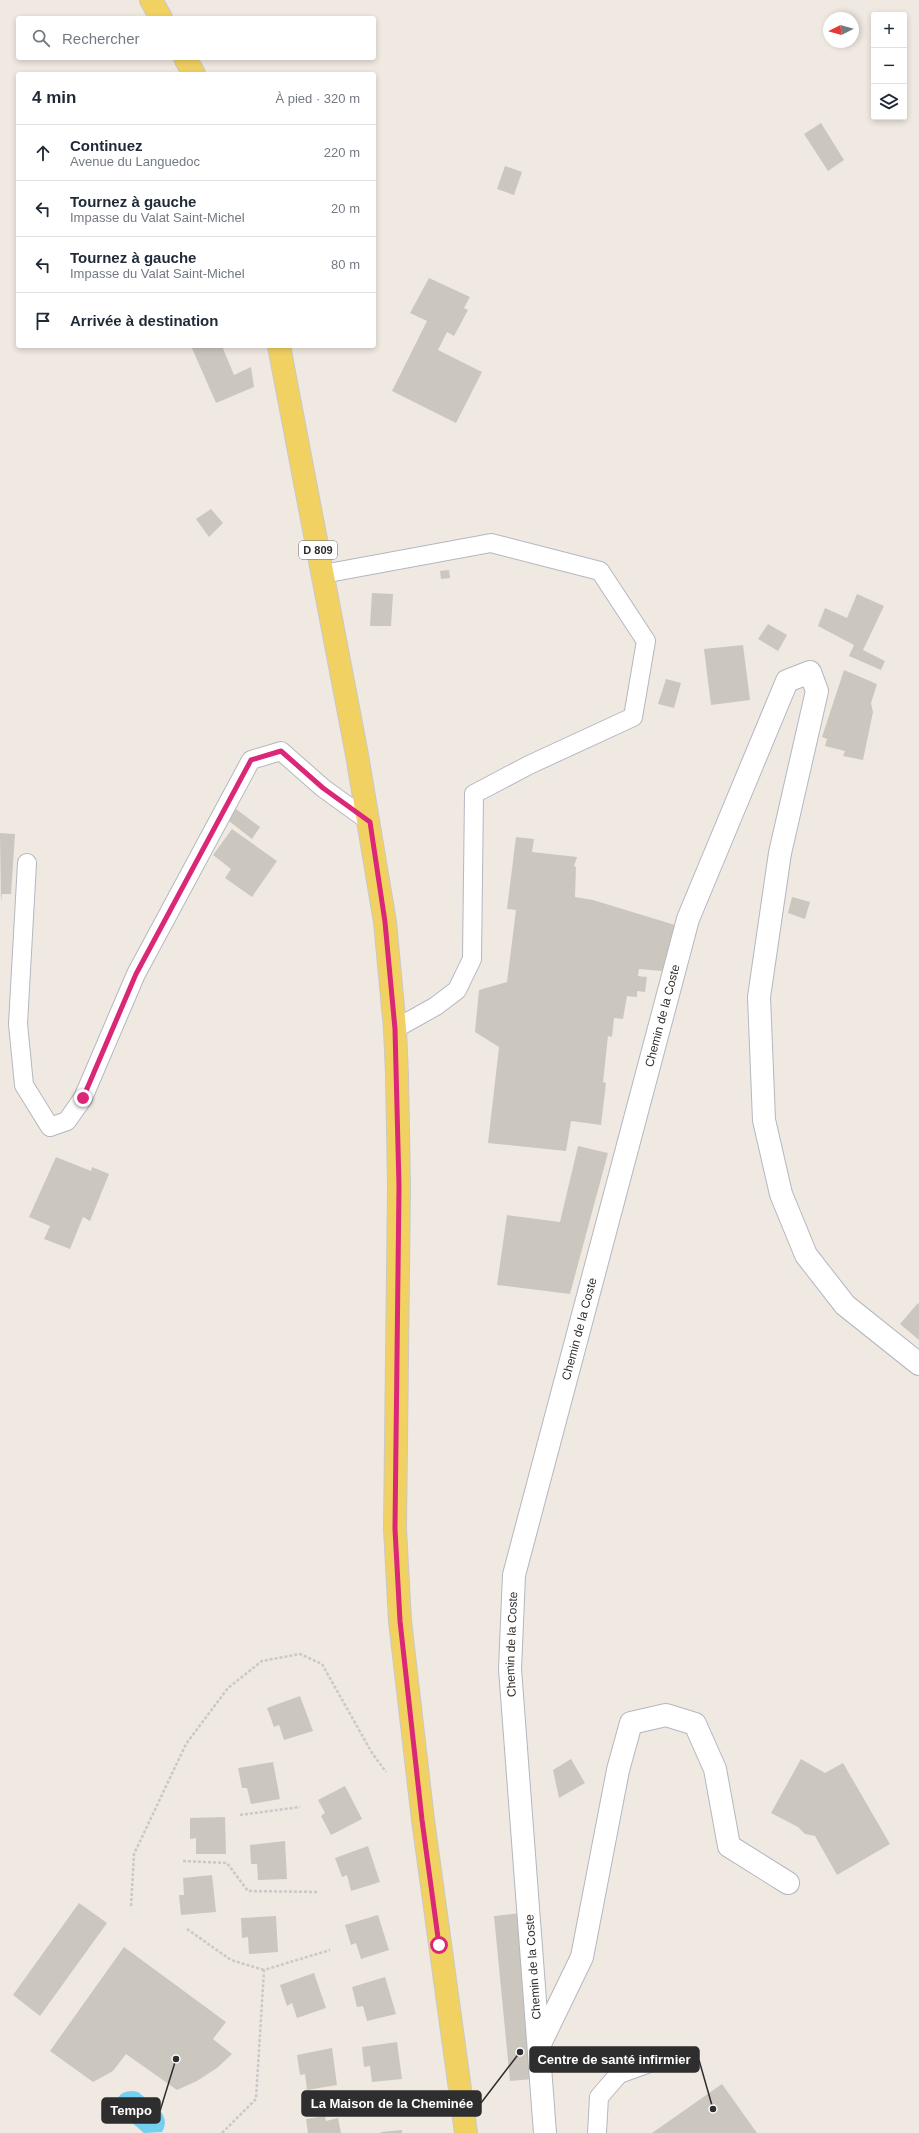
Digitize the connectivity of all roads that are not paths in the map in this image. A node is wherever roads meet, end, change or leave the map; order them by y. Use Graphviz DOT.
graph roads {
  1 [pos="151,0"];
  2 [pos="160,16"];
  3 [pos="186,60"];
  4 [pos="193,72"];
  5 [pos="279,348"];
  6 [pos="323,574"];
  7 [pos="370,822"];
  8 [pos="27,863"];
  9 [pos="395,1029"];
  10 [pos="919,1364"];
  11 [pos="788,1883"];
  12 [pos="539,2047"];
  13 [pos="666,2057"];
  14 [pos="466,2133"];
  15 [pos="545,2133"];
  16 [pos="597,2133"];
  1 -- 2 [label="main road"];
  3 -- 4 [label="main road"];
  5 -- 6 [label="main road, D 809"];
  6 -- 7 [label="main road, D 809"];
  6 -- 9 [label="lane"];
  7 -- 8 [label="lane"];
  7 -- 9 [label="main road, D 809"];
  9 -- 14 [label="main road, D 809"];
  10 -- 12 [label="street, Chemin de la Coste"];
  11 -- 12 [label="street"];
  12 -- 15 [label="street, Chemin de la Coste"];
  13 -- 16 [label="lane"];
}
